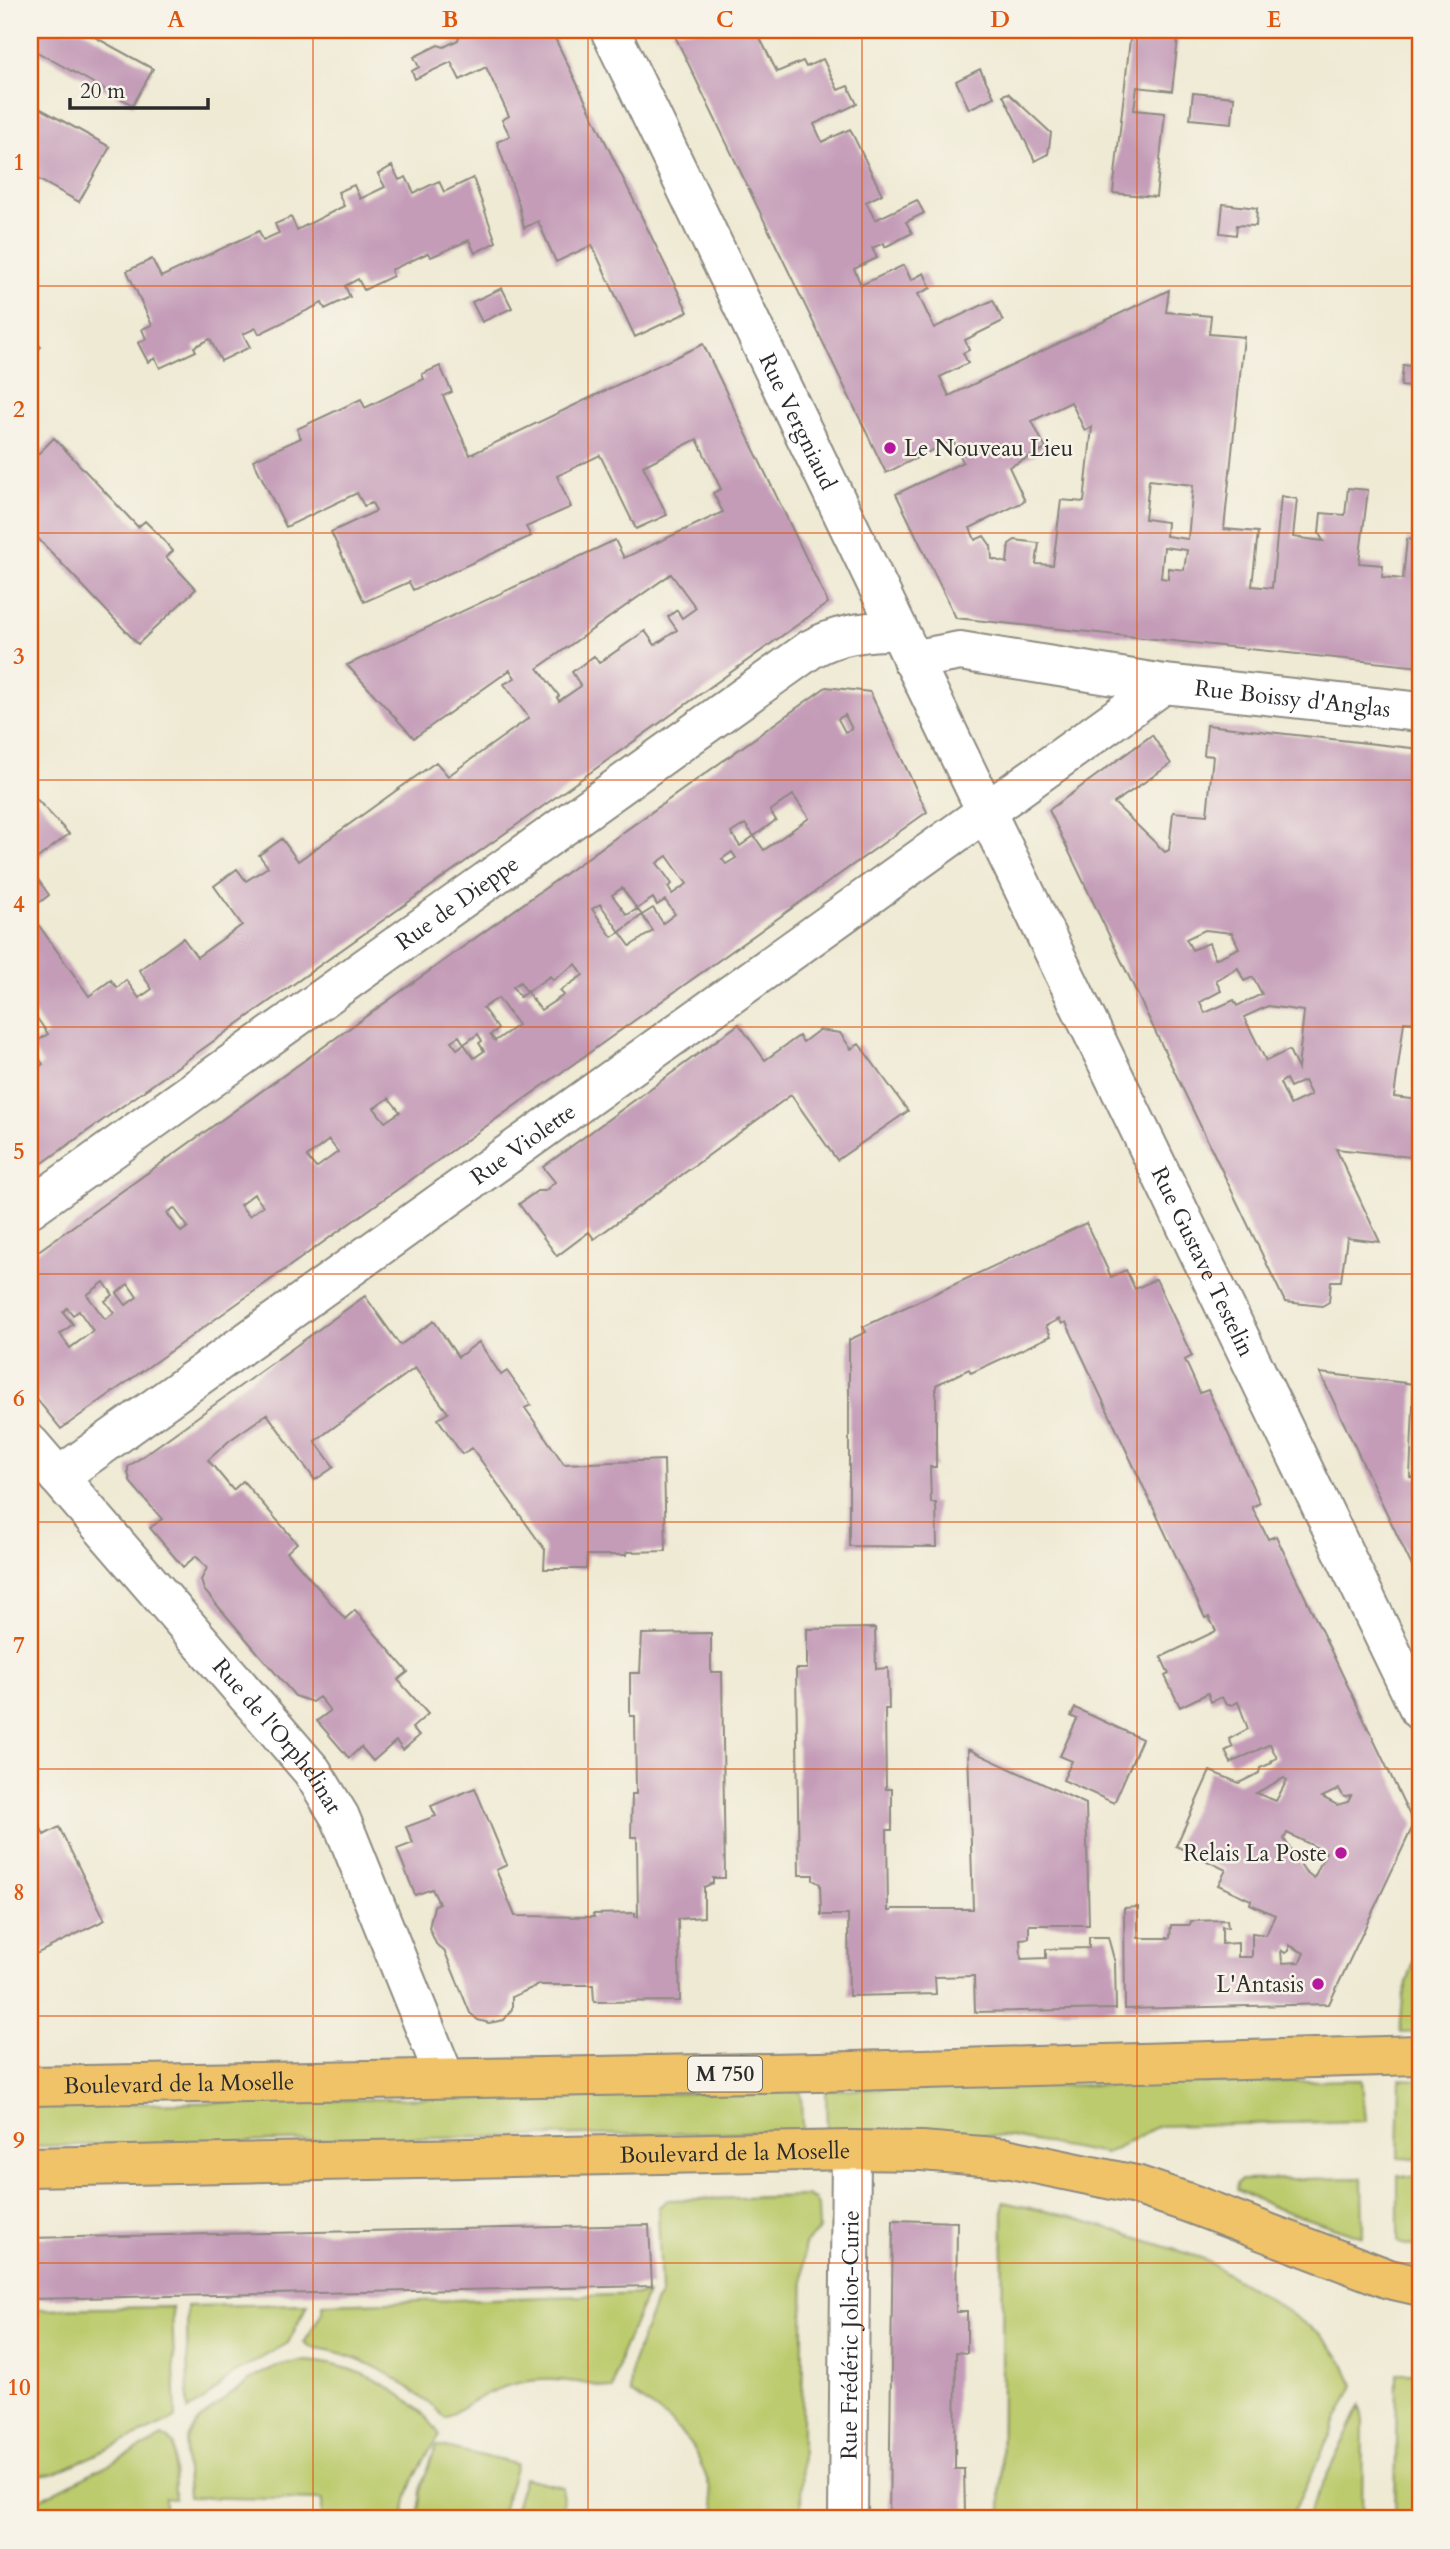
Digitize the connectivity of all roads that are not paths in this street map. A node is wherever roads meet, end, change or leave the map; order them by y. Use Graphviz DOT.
graph roads {
  1 [pos="610,30"];
  2 [pos="904,645"];
  3 [pos="1164,684"];
  4 [pos="1420,712"];
  5 [pos="988,812"];
  6 [pos="30,1208"];
  7 [pos="30,1444"];
  8 [pos="58,1477"];
  9 [pos="1420,1711"];
  10 [pos="1420,2054"];
  11 [pos="445,2078"];
  12 [pos="30,2086"];
  13 [pos="851,2150"];
  14 [pos="30,2167"];
  15 [pos="1420,2286"];
  16 [pos="848,2519"];
  1 -- 2 [label="street, Rue Vergniaud"];
  2 -- 3 [label="street, Rue Boissy d'Anglas"];
  2 -- 5 [label="street, Rue Vergniaud"];
  2 -- 6 [label="street, Rue de Dieppe"];
  3 -- 4 [label="street, Rue Boissy d'Anglas"];
  3 -- 5 [label="street, Rue Boissy d'Anglas"];
  5 -- 8 [label="street, Rue Violette"];
  5 -- 9 [label="street, Rue Gustave Testelin"];
  7 -- 8 [label="street, Rue de l'Orphelinat"];
  8 -- 11 [label="street, Rue de l'Orphelinat"];
  10 -- 11 [label="main road, Boulevard de la Moselle / M 750"];
  11 -- 12 [label="main road, Boulevard de la Moselle / M 750"];
  13 -- 14 [label="main road, Boulevard de la Moselle"];
  13 -- 15 [label="main road, Boulevard de la Moselle"];
  13 -- 16 [label="street, Rue Frédéric Joliot-Curie"];
}
